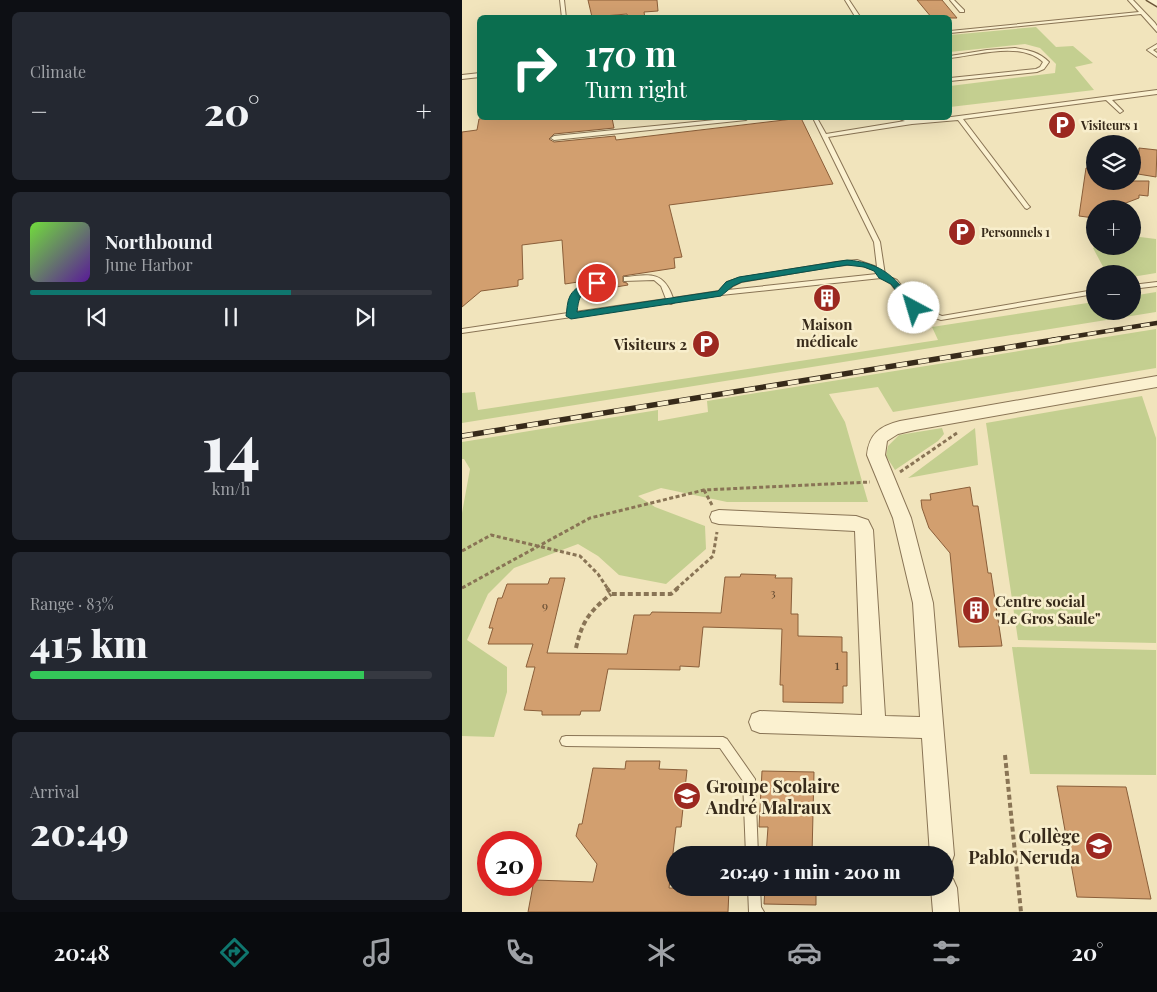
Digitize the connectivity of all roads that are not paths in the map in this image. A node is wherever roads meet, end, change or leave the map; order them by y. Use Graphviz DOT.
graph roads {
  1 [pos="562,0"];
  2 [pos="847,0"];
  3 [pos="952,0"];
  4 [pos="1130,0"];
  5 [pos="962,11"];
  6 [pos="1142,13"];
  7 [pos="564,15"];
  8 [pos="857,15"];
  9 [pos="1156,31"];
  10 [pos="952,32"];
  11 [pos="1156,45"];
  12 [pos="1156,56"];
  13 [pos="952,57"];
  14 [pos="477,75"];
  15 [pos="462,77"];
  16 [pos="952,80"];
  17 [pos="1156,92"];
  18 [pos="1108,99"];
  19 [pos="1120,111"];
  20 [pos="959,118"];
  21 [pos="952,119"];
  22 [pos="654,120"];
  23 [pos="726,120"];
  24 [pos="816,120"];
  25 [pos="907,120"];
  26 [pos="936,120"];
  27 [pos="912,122"];
  28 [pos="656,127"];
  29 [pos="825,136"];
  30 [pos="554,138"];
  31 [pos="1027,207"];
  32 [pos="882,276"];
  33 [pos="627,279"];
  34 [pos="597,283"];
  35 [pos="1156,284"];
  36 [pos="1141,286"];
  37 [pos="721,293"];
  38 [pos="1086,293"];
  39 [pos="671,302"];
  40 [pos="571,316"];
  41 [pos="462,331"];
  42 [pos="1156,383"];
  43 [pos="718,518"];
  44 [pos="760,722"];
  45 [pos="874,726"];
  46 [pos="933,728"];
  47 [pos="566,741"];
  48 [pos="752,846"];
  49 [pos="941,846"];
  50 [pos="754,896"];
  51 [pos="945,896"];
  52 [pos="758,912"];
  53 [pos="946,912"];
  1 -- 7 [label="lane"];
  2 -- 8 [label="lane"];
  3 -- 5 [label="lane"];
  4 -- 6 [label="lane"];
  6 -- 9 [label="lane"];
  6 -- 10 [label="lane"];
  11 -- 12 [label="lane"];
  13 -- 16 [label="lane"];
  14 -- 15 [label="lane"];
  17 -- 18 [label="lane"];
  18 -- 19 [label="lane"];
  18 -- 20 [label="lane"];
  20 -- 21 [label="lane"];
  20 -- 31 [label="lane"];
  22 -- 28 [label="lane"];
  23 -- 28 [label="lane"];
  24 -- 29 [label="lane"];
  25 -- 27 [label="lane"];
  26 -- 27 [label="lane"];
  27 -- 29 [label="lane"];
  28 -- 30 [label="lane"];
  29 -- 32 [label="lane"];
  32 -- 37 [label="lane"];
  32 -- 37 [label="lane"];
  32 -- 38 [label="lane"];
  33 -- 39 [label="lane"];
  34 -- 40 [label="lane"];
  35 -- 36 [label="lane"];
  37 -- 39 [label="lane"];
  39 -- 40 [label="lane"];
  40 -- 41 [label="lane"];
  42 -- 46 [label="street"];
  43 -- 45 [label="street"];
  44 -- 45 [label="street"];
  45 -- 46 [label="street"];
  46 -- 49 [label="street"];
  47 -- 48 [label="lane"];
  50 -- 52 [label="lane"];
  51 -- 53 [label="street"];
}
